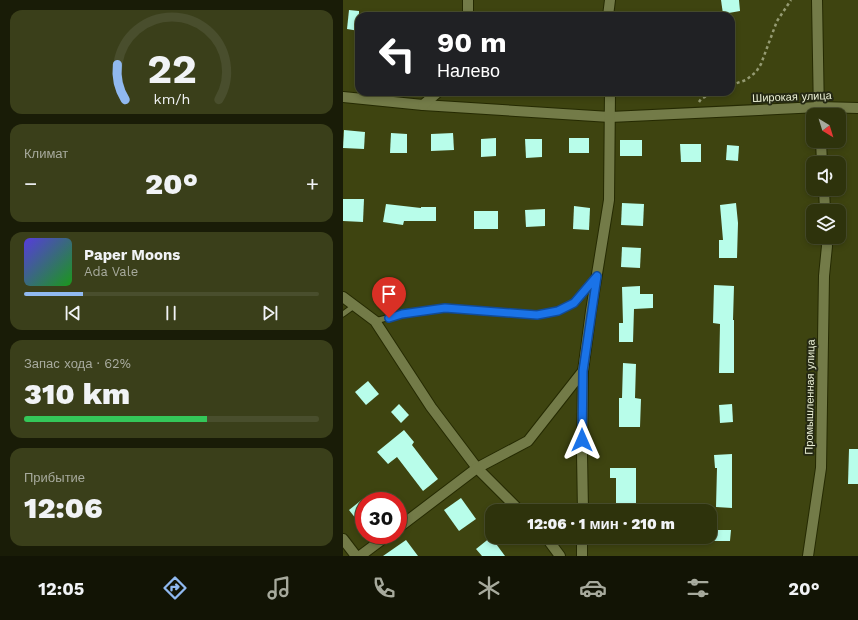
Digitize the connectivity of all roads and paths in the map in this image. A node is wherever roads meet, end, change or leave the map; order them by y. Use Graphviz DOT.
graph roads {
  1 [pos="468,0"];
  2 [pos="610,0"];
  3 [pos="791,0"];
  4 [pos="817,0"];
  5 [pos="468,12"];
  6 [pos="608,12"];
  7 [pos="735,84"];
  8 [pos="433,96"];
  9 [pos="610,96"];
  10 [pos="343,97"];
  11 [pos="423,105"];
  12 [pos="819,108"];
  13 [pos="858,108"];
  14 [pos="846,109"];
  15 [pos="806,111"];
  16 [pos="610,117"];
  17 [pos="827,244"];
  18 [pos="597,276"];
  19 [pos="343,297"];
  20 [pos="354,306"];
  21 [pos="343,314"];
  22 [pos="375,321"];
  23 [pos="583,371"];
  24 [pos="477,468"];
  25 [pos="513,504"];
  26 [pos="583,504"];
  27 [pos="407,521"];
  28 [pos="343,540"];
  29 [pos="376,544"];
  30 [pos="551,544"];
  31 [pos="582,544"];
  32 [pos="356,556"];
  33 [pos="360,556"];
  34 [pos="560,556"];
  35 [pos="582,556"];
  36 [pos="808,556"];
  1 -- 5 [label="street"];
  2 -- 6 [label="street"];
  3 -- 7 [label="path"];
  4 -- 12 [label="street"];
  8 -- 11 [label="street"];
  9 -- 16 [label="street"];
  10 -- 11 [label="street, Широкая улица"];
  11 -- 16 [label="street, Широкая улица"];
  13 -- 14 [label="street, Широкая улица"];
  15 -- 16 [label="street, Широкая улица"];
  16 -- 18 [label="street"];
  17 -- 36 [label="street, Промышленная улица"];
  18 -- 22 [label="lane"];
  18 -- 23 [label="street"];
  19 -- 20 [label="street"];
  20 -- 21 [label="lane"];
  20 -- 22 [label="street"];
  22 -- 24 [label="street"];
  23 -- 24 [label="street"];
  23 -- 26 [label="street"];
  24 -- 25 [label="street"];
  24 -- 27 [label="street"];
  28 -- 32 [label="street"];
  29 -- 33 [label="street"];
  30 -- 34 [label="street"];
  31 -- 35 [label="street"];
}
